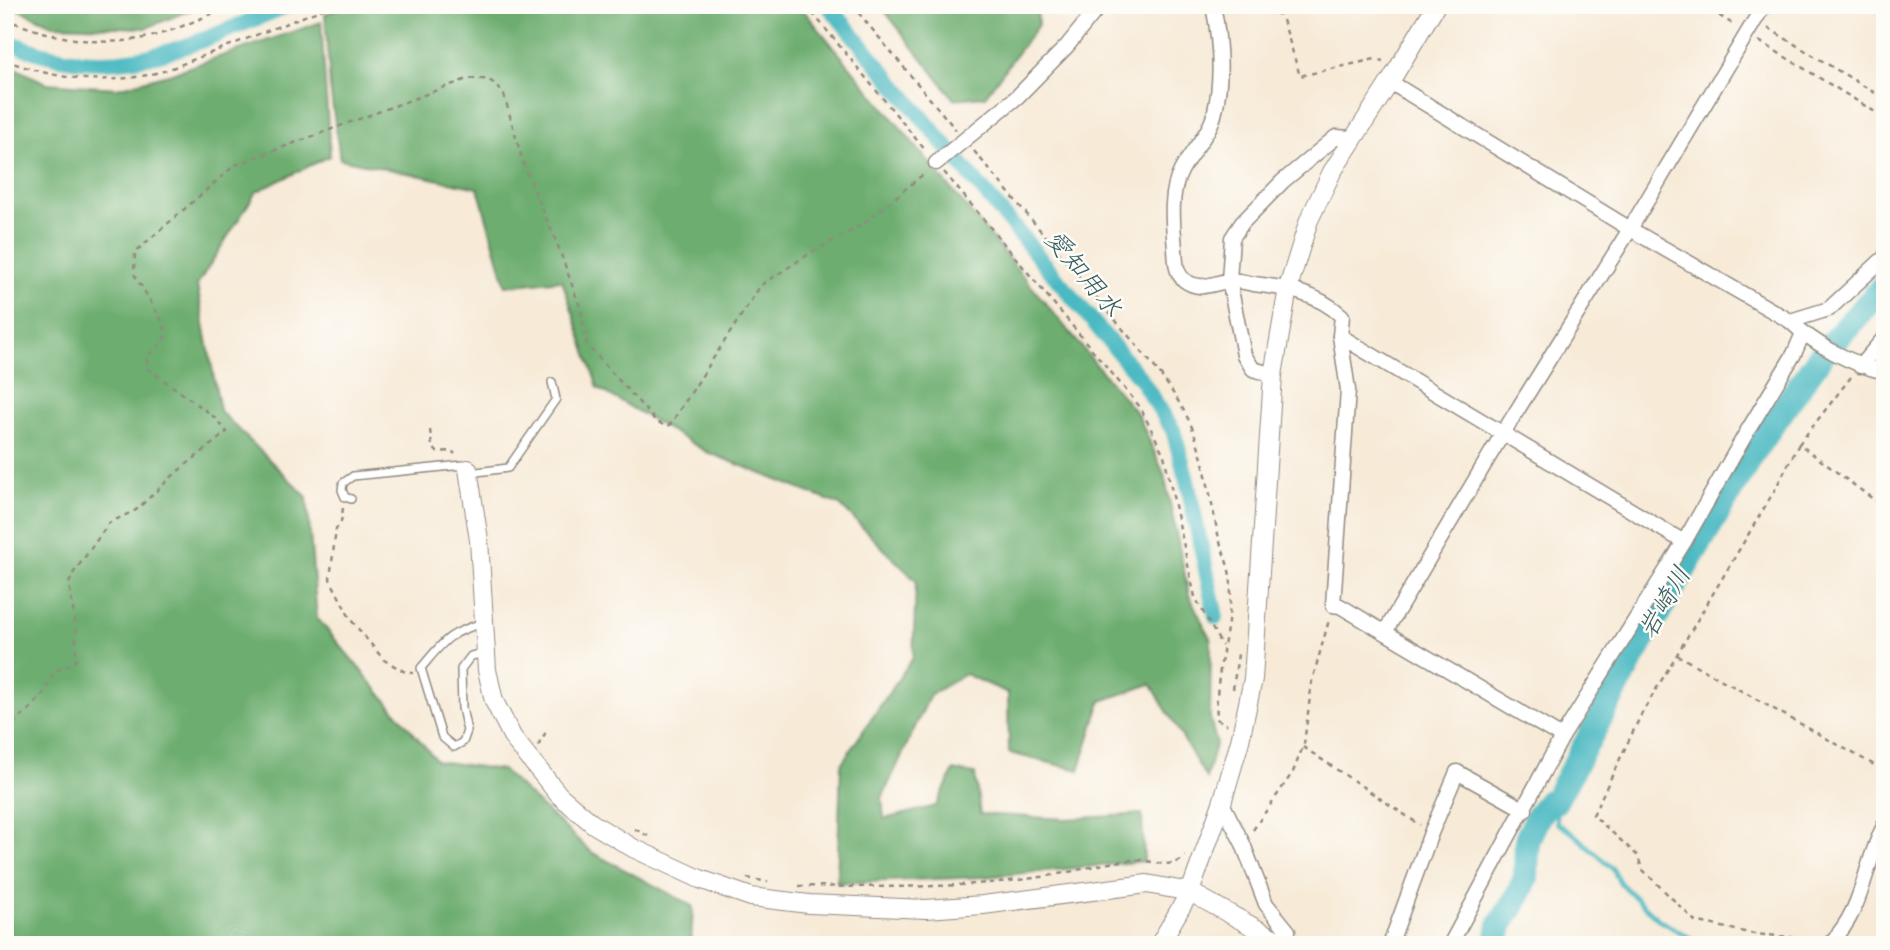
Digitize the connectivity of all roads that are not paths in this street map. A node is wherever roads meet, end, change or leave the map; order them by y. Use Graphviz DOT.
graph roads {
  1 [pos="1100,5"];
  2 [pos="1213,5"];
  3 [pos="1436,5"];
  4 [pos="1764,5"];
  5 [pos="1390,82"];
  6 [pos="1352,138"];
  7 [pos="936,163"];
  8 [pos="1630,229"];
  9 [pos="1885,257"];
  10 [pos="1229,280"];
  11 [pos="1288,288"];
  12 [pos="1790,321"];
  13 [pos="1805,334"];
  14 [pos="1340,336"];
  15 [pos="1885,337"];
  16 [pos="1860,366"];
  17 [pos="1885,372"];
  18 [pos="1273,375"];
  19 [pos="552,382"];
  20 [pos="1503,433"];
  21 [pos="466,469"];
  22 [pos="351,499"];
  23 [pos="1684,542"];
  24 [pos="484,623"];
  25 [pos="1385,632"];
  26 [pos="486,653"];
  27 [pos="1562,737"];
  28 [pos="1222,803"];
  29 [pos="1525,810"];
  30 [pos="1885,824"];
  31 [pos="1190,892"];
  32 [pos="1284,944"];
  33 [pos="1159,945"];
  34 [pos="1390,945"];
  35 [pos="1450,945"];
  36 [pos="1829,945"];
  1 -- 7 [label="street"];
  2 -- 10 [label="street"];
  3 -- 5 [label="street"];
  4 -- 8 [label="street"];
  5 -- 6 [label="street"];
  5 -- 8 [label="street"];
  6 -- 10 [label="street"];
  6 -- 11 [label="street"];
  8 -- 12 [label="street"];
  8 -- 20 [label="street"];
  9 -- 12 [label="street"];
  10 -- 11 [label="street"];
  10 -- 18 [label="street"];
  11 -- 14 [label="street"];
  11 -- 18 [label="street"];
  12 -- 13 [label="street"];
  13 -- 16 [label="street"];
  13 -- 23 [label="street"];
  14 -- 20 [label="street"];
  14 -- 25 [label="street"];
  15 -- 16 [label="street"];
  16 -- 17 [label="street"];
  18 -- 28 [label="street"];
  19 -- 21 [label="lane"];
  20 -- 23 [label="street"];
  20 -- 25 [label="street"];
  21 -- 22 [label="lane"];
  21 -- 24 [label="street"];
  23 -- 27 [label="street"];
  24 -- 26 [label="street"];
  24 -- 26 [label="lane"];
  25 -- 27 [label="street"];
  26 -- 31 [label="street"];
  27 -- 29 [label="street"];
  28 -- 31 [label="street"];
  28 -- 32 [label="street"];
  29 -- 34 [label="street"];
  29 -- 35 [label="street"];
  30 -- 36 [label="street"];
  31 -- 32 [label="street"];
  31 -- 33 [label="street"];
}
